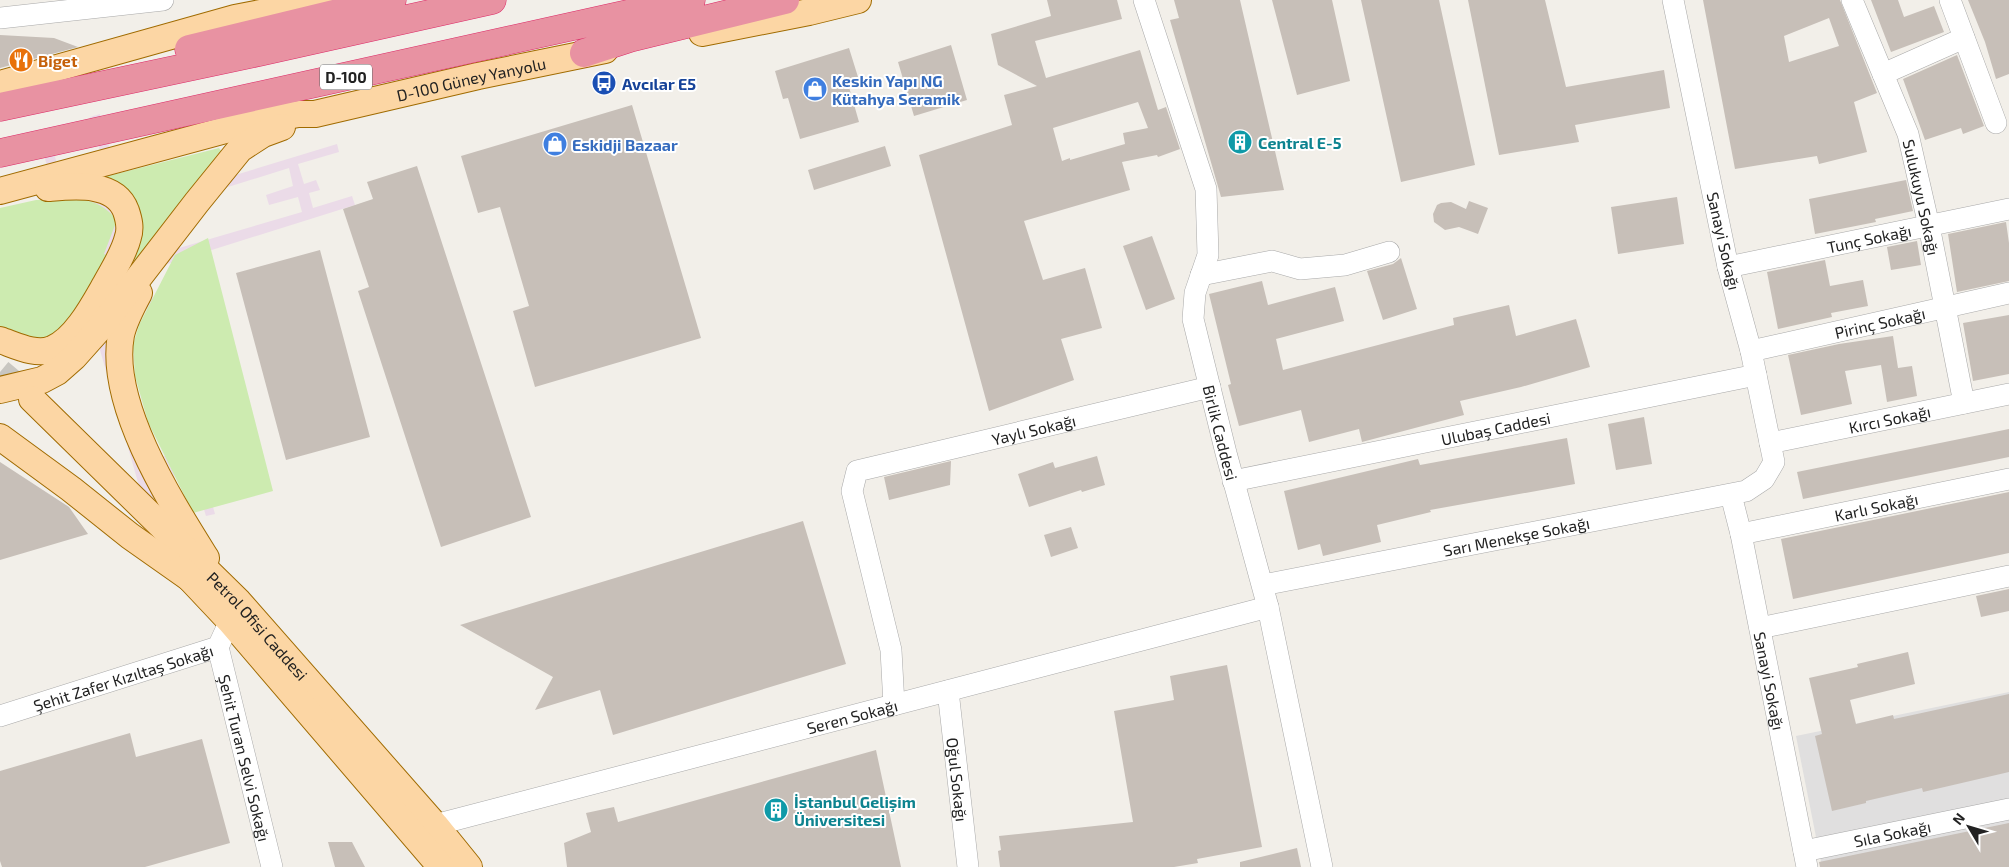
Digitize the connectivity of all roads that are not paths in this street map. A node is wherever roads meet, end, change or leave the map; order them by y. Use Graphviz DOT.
graph roads {
  1 [pos="164,0"];
  2 [pos="327,0"];
  3 [pos="392,0"];
  4 [pos="492,0"];
  5 [pos="691,0"];
  6 [pos="785,0"];
  7 [pos="858,0"];
  8 [pos="1144,0"];
  9 [pos="1672,0"];
  10 [pos="1852,0"];
  11 [pos="1950,0"];
  12 [pos="233,9"];
  13 [pos="0,18"];
  14 [pos="1964,38"];
  15 [pos="584,53"];
  16 [pos="1883,74"];
  17 [pos="109,83"];
  18 [pos="0,84"];
  19 [pos="0,107"];
  20 [pos="315,114"];
  21 [pos="1996,123"];
  22 [pos="0,153"];
  23 [pos="0,191"];
  24 [pos="0,196"];
  25 [pos="2009,209"];
  26 [pos="1929,226"];
  27 [pos="165,243"];
  28 [pos="1389,252"];
  29 [pos="1728,268"];
  30 [pos="1201,275"];
  31 [pos="2009,293"];
  32 [pos="1945,306"];
  33 [pos="0,340"];
  34 [pos="1751,351"];
  35 [pos="1756,375"];
  36 [pos="1210,387"];
  37 [pos="2009,394"];
  38 [pos="14,396"];
  39 [pos="1964,403"];
  40 [pos="0,437"];
  41 [pos="1770,442"];
  42 [pos="1764,478"];
  43 [pos="2009,479"];
  44 [pos="1233,480"];
  45 [pos="1731,494"];
  46 [pos="1741,534"];
  47 [pos="2009,576"];
  48 [pos="191,579"];
  49 [pos="1263,585"];
  50 [pos="1268,607"];
  51 [pos="234,611"];
  52 [pos="1760,628"];
  53 [pos="218,647"];
  54 [pos="948,691"];
  55 [pos="894,705"];
  56 [pos="0,716"];
  57 [pos="2009,809"];
  58 [pos="435,825"];
  59 [pos="1806,859"];
  60 [pos="272,867"];
  61 [pos="441,867"];
  62 [pos="469,867"];
  63 [pos="968,867"];
  64 [pos="1322,867"];
  1 -- 13 [label="street"];
  2 -- 12 [label="main road"];
  3 -- 17 [label="highway"];
  4 -- 17 [label="highway"];
  5 -- 22 [label="highway, D-100"];
  6 -- 15 [label="highway"];
  7 -- 15 [label="main road, D-100 Güney Yanyolu"];
  8 -- 30 [label="street, Birlik Caddesi"];
  9 -- 29 [label="street, Sanayi Sokağı"];
  10 -- 16 [label="street, Sulukuyu Sokağı"];
  11 -- 14 [label="street"];
  12 -- 18 [label="main road"];
  14 -- 16 [label="street"];
  14 -- 21 [label="street"];
  15 -- 20 [label="main road, D-100 Güney Yanyolu"];
  16 -- 26 [label="street, Sulukuyu Sokağı"];
  17 -- 19 [label="highway"];
  20 -- 23 [label="main road, D-100 Güney Yanyolu"];
  20 -- 27 [label="main road"];
  24 -- 33 [label="main road"];
  25 -- 26 [label="street, Tunç Sokağı"];
  26 -- 29 [label="street, Tunç Sokağı"];
  26 -- 32 [label="street, Sulukuyu Sokağı"];
  27 -- 38 [label="main road"];
  27 -- 51 [label="main road"];
  28 -- 30 [label="street"];
  29 -- 34 [label="street, Sanayi Sokağı"];
  30 -- 36 [label="street, Birlik Caddesi"];
  31 -- 32 [label="street, Pirinç Sokağı"];
  32 -- 34 [label="street, Pirinç Sokağı"];
  32 -- 39 [label="street, Sulukuyu Sokağı"];
  34 -- 35 [label="street, Sanayi Sokağı"];
  35 -- 41 [label="street, Sanayi Sokağı"];
  35 -- 44 [label="street, Ulubaş Caddesi"];
  36 -- 44 [label="street, Birlik Caddesi"];
  36 -- 55 [label="street, Yaylı Sokağı"];
  37 -- 39 [label="street, Kırcı Sokağı"];
  38 -- 48 [label="main road, Petrol Ofisi Caddesi"];
  38 -- 51 [label="main road, Petrol Ofisi Caddesi"];
  39 -- 41 [label="street, Kırcı Sokağı"];
  40 -- 48 [label="main road"];
  41 -- 42 [label="street, Sanayi Sokağı"];
  42 -- 45 [label="street, Sarı Menekşe Sokağı"];
  43 -- 46 [label="street, Karlı Sokağı"];
  44 -- 49 [label="street, Birlik Caddesi"];
  45 -- 46 [label="street, Sanayi Sokağı"];
  45 -- 49 [label="street, Sarı Menekşe Sokağı"];
  46 -- 52 [label="street, Sanayi Sokağı"];
  47 -- 52 [label="street"];
  48 -- 51 [label="main road, Petrol Ofisi Caddesi"];
  49 -- 50 [label="street, Birlik Caddesi"];
  50 -- 54 [label="street, Seren Sokağı"];
  50 -- 64 [label="street, Birlik Caddesi"];
  51 -- 53 [label="street, Şehit Zafer Kızıltaş Sokağı"];
  51 -- 58 [label="main road, Petrol Ofisi Caddesi"];
  51 -- 61 [label="main road, Petrol Ofisi Caddesi"];
  52 -- 59 [label="street, Sanayi Sokağı"];
  53 -- 56 [label="street, Şehit Zafer Kızıltaş Sokağı"];
  53 -- 60 [label="street, Şehit Turan Selvi Sokağı"];
  54 -- 55 [label="street, Seren Sokağı"];
  54 -- 63 [label="street, Oğul Sokağı"];
  55 -- 58 [label="street, Seren Sokağı"];
  57 -- 59 [label="street, Sıla Sokağı"];
  58 -- 62 [label="main road, Petrol Ofisi Caddesi"];
}
